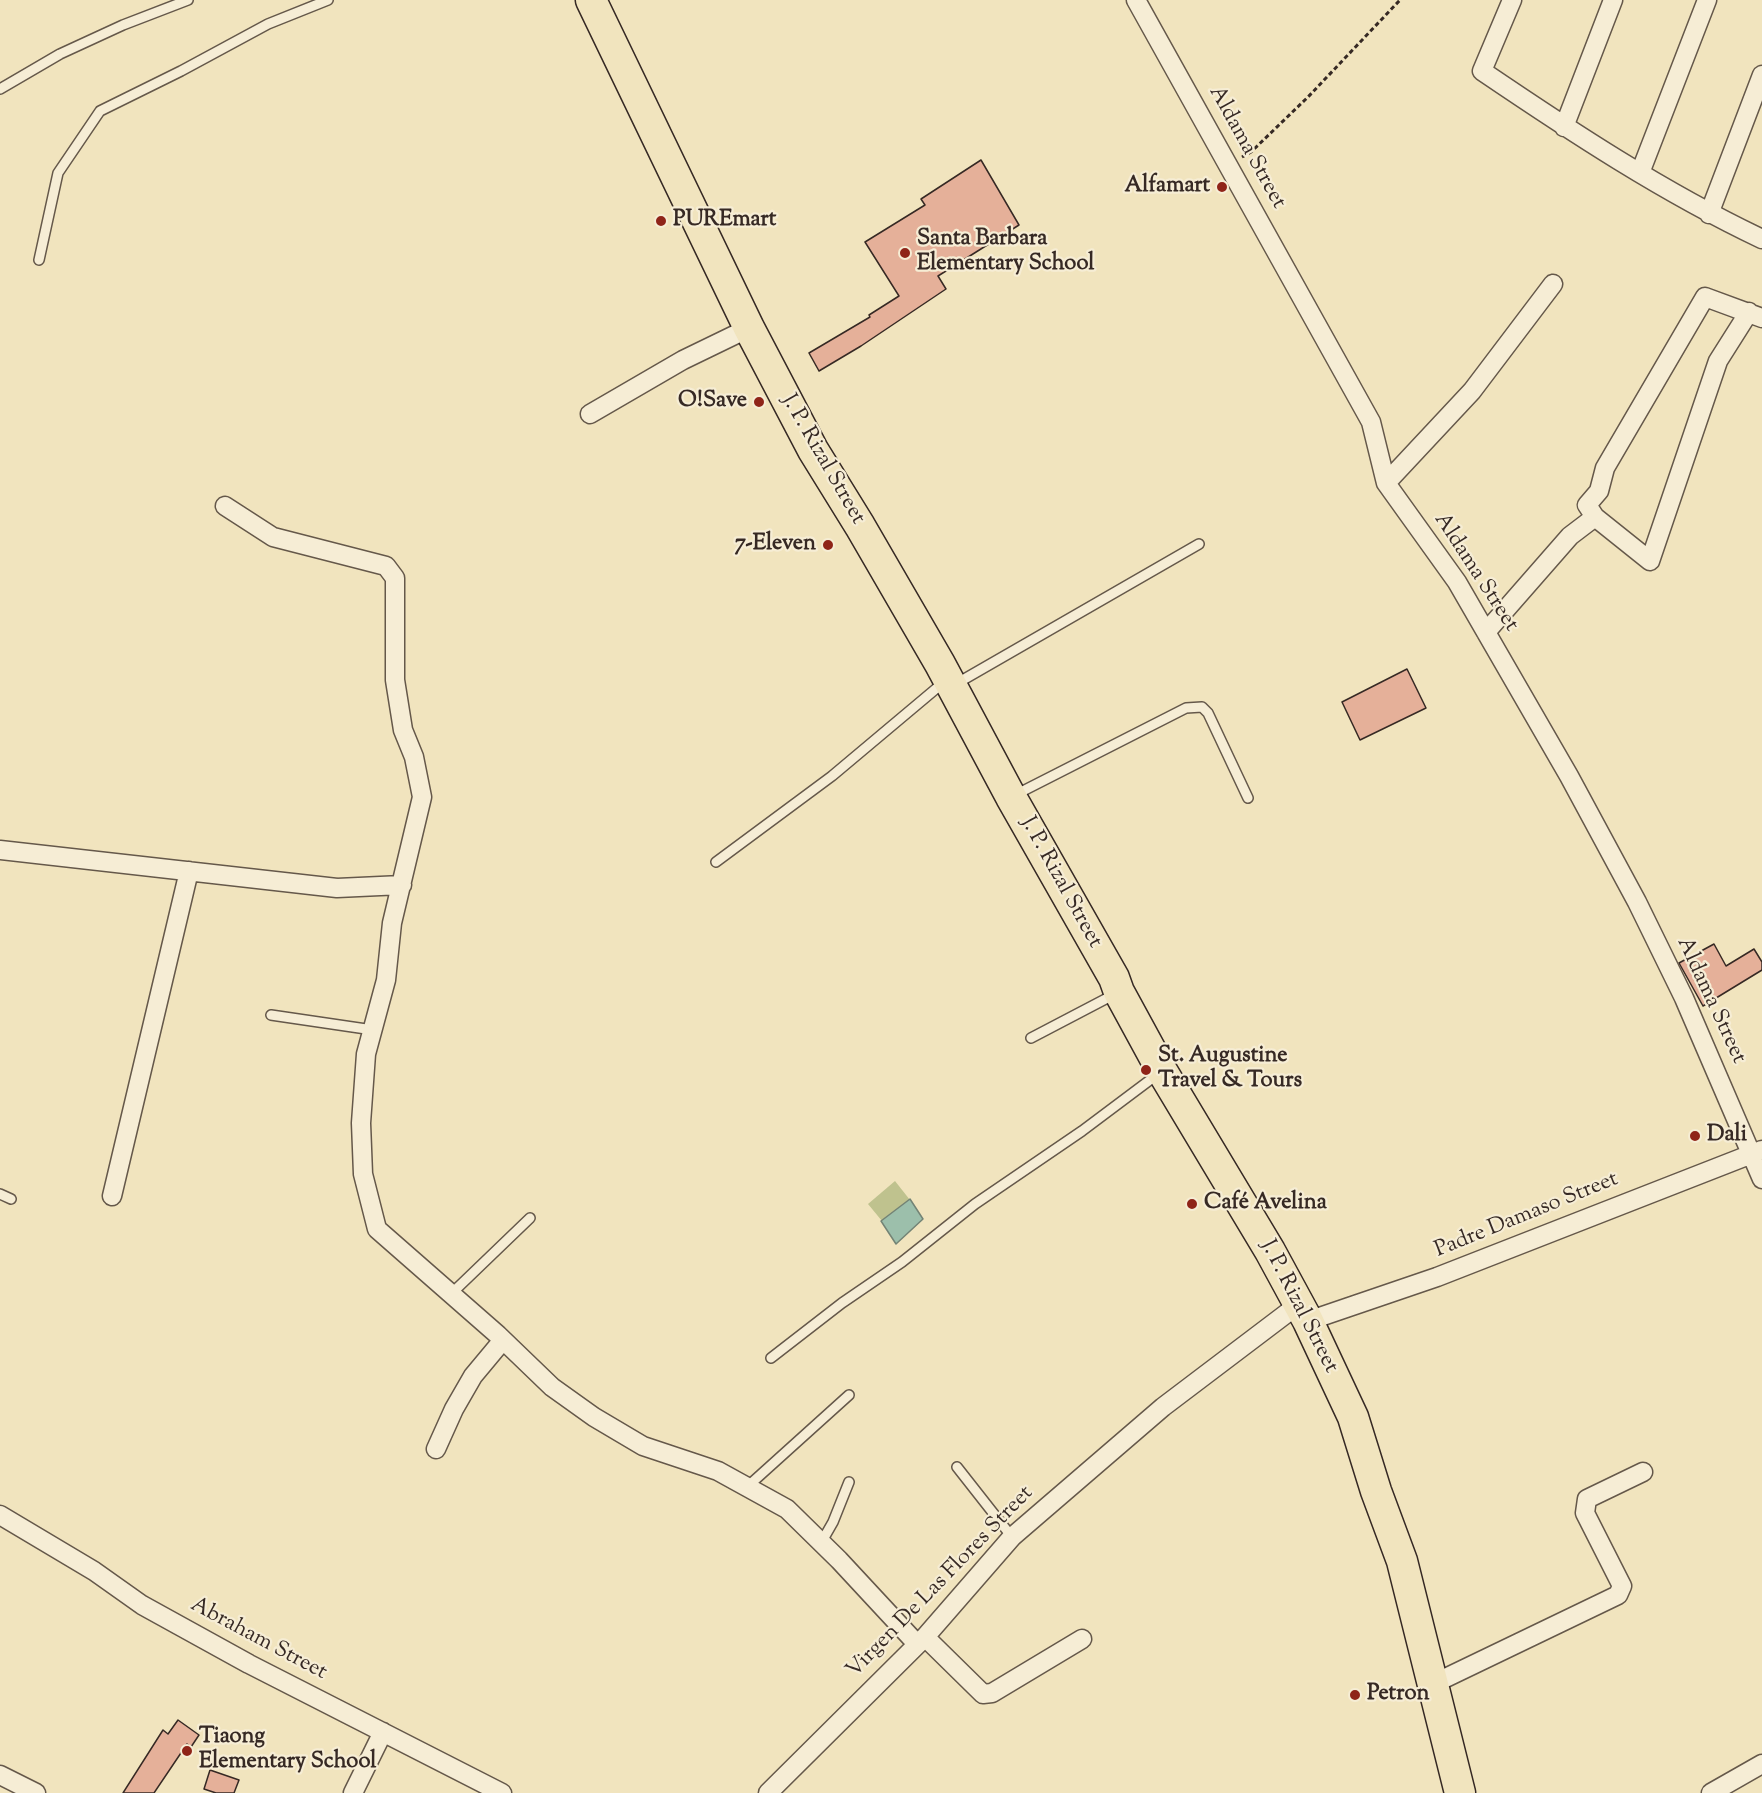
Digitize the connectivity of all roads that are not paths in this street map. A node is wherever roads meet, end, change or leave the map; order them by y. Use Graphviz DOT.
graph roads {
  1 [pos="188,0"];
  2 [pos="328,0"];
  3 [pos="591,0"];
  4 [pos="1136,0"];
  5 [pos="1512,0"];
  6 [pos="1613,0"];
  7 [pos="1707,0"];
  8 [pos="1762,75"];
  9 [pos="0,89"];
  10 [pos="1564,127"];
  11 [pos="1640,173"];
  12 [pos="1709,214"];
  13 [pos="1762,239"];
  14 [pos="39,260"];
  15 [pos="1553,284"];
  16 [pos="1756,315"];
  17 [pos="750,328"];
  18 [pos="590,414"];
  19 [pos="1386,483"];
  20 [pos="225,506"];
  21 [pos="1595,517"];
  22 [pos="1199,544"];
  23 [pos="1486,632"];
  24 [pos="950,682"];
  25 [pos="1011,797"];
  26 [pos="1248,798"];
  27 [pos="0,850"];
  28 [pos="716,862"];
  29 [pos="189,871"];
  30 [pos="402,885"];
  31 [pos="1119,992"];
  32 [pos="271,1015"];
  33 [pos="373,1030"];
  34 [pos="1031,1038"];
  35 [pos="1162,1071"];
  36 [pos="1757,1151"];
  37 [pos="1762,1179"];
  38 [pos="0,1194"];
  39 [pos="112,1196"];
  40 [pos="12,1199"];
  41 [pos="530,1218"];
  42 [pos="451,1294"];
  43 [pos="1303,1312"];
  44 [pos="503,1340"];
  45 [pos="771,1358"];
  46 [pos="849,1395"];
  47 [pos="436,1449"];
  48 [pos="957,1467"];
  49 [pos="1643,1472"];
  50 [pos="849,1482"];
  51 [pos="747,1487"];
  52 [pos="0,1515"];
  53 [pos="1012,1537"];
  54 [pos="821,1543"];
  55 [pos="921,1640"];
  56 [pos="1082,1640"];
  57 [pos="1433,1684"];
  58 [pos="383,1732"];
  59 [pos="1762,1764"];
  60 [pos="0,1775"];
  61 [pos="36,1793"];
  62 [pos="353,1793"];
  63 [pos="502,1793"];
  64 [pos="768,1793"];
  65 [pos="1460,1793"];
  66 [pos="1711,1793"];
  1 -- 9 [label="lane"];
  2 -- 14 [label="lane"];
  3 -- 17 [label="main road, J. P. Rizal Street"];
  4 -- 19 [label="street, Aldama Street"];
  5 -- 10 [label="street"];
  6 -- 10 [label="street"];
  7 -- 11 [label="street"];
  8 -- 12 [label="street"];
  10 -- 11 [label="street"];
  11 -- 12 [label="street"];
  12 -- 13 [label="street"];
  15 -- 19 [label="street"];
  16 -- 21 [label="street"];
  16 -- 21 [label="street"];
  17 -- 18 [label="street"];
  17 -- 24 [label="main road, J. P. Rizal Street"];
  19 -- 23 [label="street, Aldama Street"];
  20 -- 30 [label="street"];
  21 -- 23 [label="street"];
  22 -- 24 [label="lane"];
  23 -- 36 [label="street, Aldama Street"];
  24 -- 25 [label="main road, J. P. Rizal Street"];
  24 -- 28 [label="lane"];
  25 -- 26 [label="lane"];
  25 -- 31 [label="main road, J. P. Rizal Street"];
  27 -- 29 [label="street"];
  29 -- 30 [label="street"];
  29 -- 39 [label="street"];
  30 -- 33 [label="street"];
  31 -- 34 [label="lane"];
  31 -- 35 [label="main road, J. P. Rizal Street"];
  32 -- 33 [label="lane"];
  33 -- 42 [label="street"];
  35 -- 43 [label="main road, J. P. Rizal Street"];
  35 -- 45 [label="lane"];
  36 -- 37 [label="street, Aldama Street"];
  36 -- 43 [label="street, Padre Damaso Street"];
  38 -- 40 [label="lane"];
  41 -- 42 [label="lane"];
  42 -- 44 [label="street"];
  43 -- 53 [label="street, Virgen De Las Flores Street"];
  43 -- 57 [label="main road, J. P. Rizal Street"];
  44 -- 47 [label="street"];
  44 -- 51 [label="street"];
  46 -- 51 [label="lane"];
  48 -- 53 [label="lane"];
  49 -- 57 [label="street"];
  50 -- 54 [label="lane"];
  51 -- 54 [label="street"];
  52 -- 58 [label="street, Abraham Street"];
  53 -- 55 [label="street, Virgen De Las Flores Street"];
  54 -- 55 [label="street"];
  55 -- 56 [label="street"];
  55 -- 64 [label="street, Virgen De Las Flores Street"];
  57 -- 65 [label="main road, J. P. Rizal Street"];
  58 -- 62 [label="street"];
  58 -- 63 [label="street, Abraham Street"];
  59 -- 66 [label="street"];
  60 -- 61 [label="street"];
}
